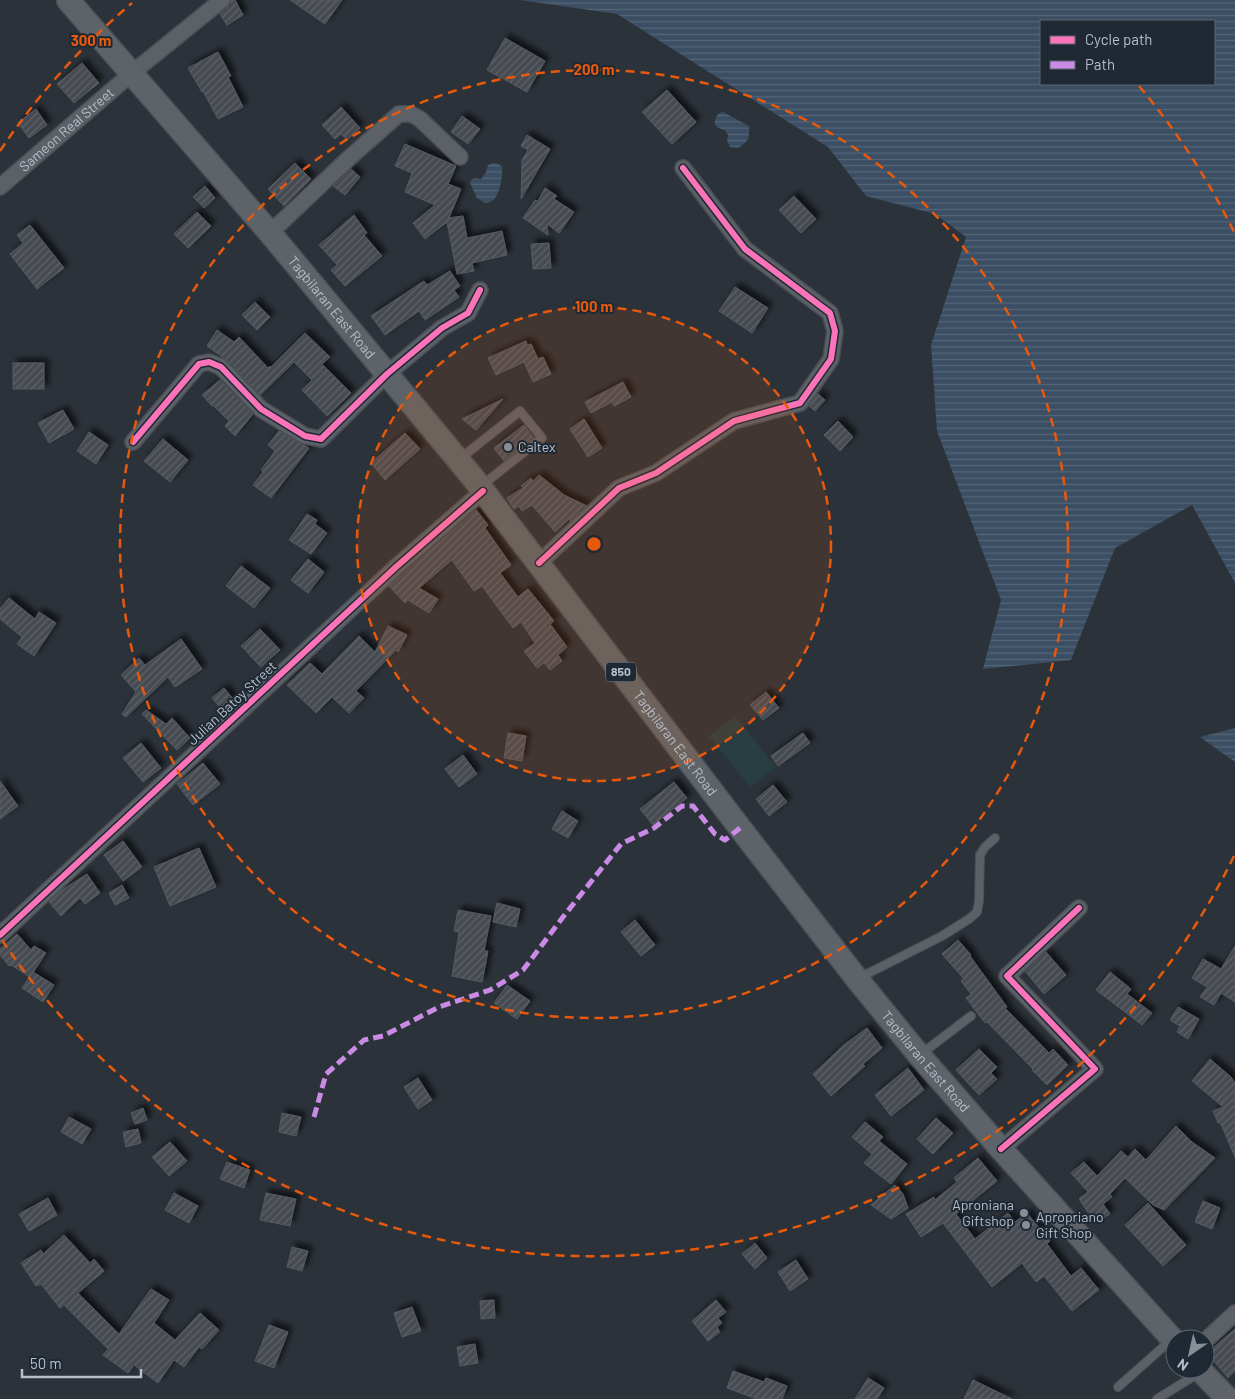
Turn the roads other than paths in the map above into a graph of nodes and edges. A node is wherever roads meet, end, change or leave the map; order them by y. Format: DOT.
graph roads {
  1 [pos="68,0"];
  2 [pos="222,0"];
  3 [pos="132,73"];
  4 [pos="460,157"];
  5 [pos="683,168"];
  6 [pos="0,187"];
  7 [pos="270,234"];
  8 [pos="480,290"];
  9 [pos="387,374"];
  10 [pos="133,442"];
  11 [pos="458,460"];
  12 [pos="481,489"];
  13 [pos="539,563"];
  14 [pos="995,838"];
  15 [pos="1079,908"];
  16 [pos="0,935"];
  17 [pos="857,979"];
  18 [pos="971,1016"];
  19 [pos="919,1055"];
  20 [pos="1001,1149"];
  21 [pos="1235,1313"];
  22 [pos="1165,1330"];
  23 [pos="1215,1332"];
  24 [pos="1165,1348"];
  25 [pos="1187,1379"];
  26 [pos="1209,1379"];
  27 [pos="1118,1387"];
  28 [pos="1157,1399"];
  29 [pos="1228,1399"];
  1 -- 3 [label="main road, Tagbilaran East Road / 850"];
  2 -- 3 [label="street, Sameon Real Street"];
  3 -- 6 [label="street, Sameon Real Street"];
  3 -- 7 [label="main road, Tagbilaran East Road / 850"];
  4 -- 7 [label="street"];
  5 -- 13 [label="street"];
  7 -- 9 [label="main road, Tagbilaran East Road / 850"];
  8 -- 9 [label="street"];
  9 -- 10 [label="street"];
  9 -- 11 [label="main road, Tagbilaran East Road / 850"];
  11 -- 12 [label="main road, Tagbilaran East Road / 850"];
  11 -- 12 [label="lane"];
  12 -- 13 [label="main road, Tagbilaran East Road / 850"];
  12 -- 16 [label="street, Julian Batoy Street"];
  13 -- 17 [label="main road, Tagbilaran East Road / 850"];
  14 -- 17 [label="lane"];
  15 -- 20 [label="street"];
  17 -- 19 [label="main road, Tagbilaran East Road / 850"];
  18 -- 19 [label="lane"];
  19 -- 20 [label="main road, Tagbilaran East Road / 850"];
  20 -- 22 [label="main road, Tagbilaran East Road / 850"];
  21 -- 23 [label="street"];
  24 -- 27 [label="lane"];
  25 -- 28 [label="lane"];
  26 -- 29 [label="main road"];
}
